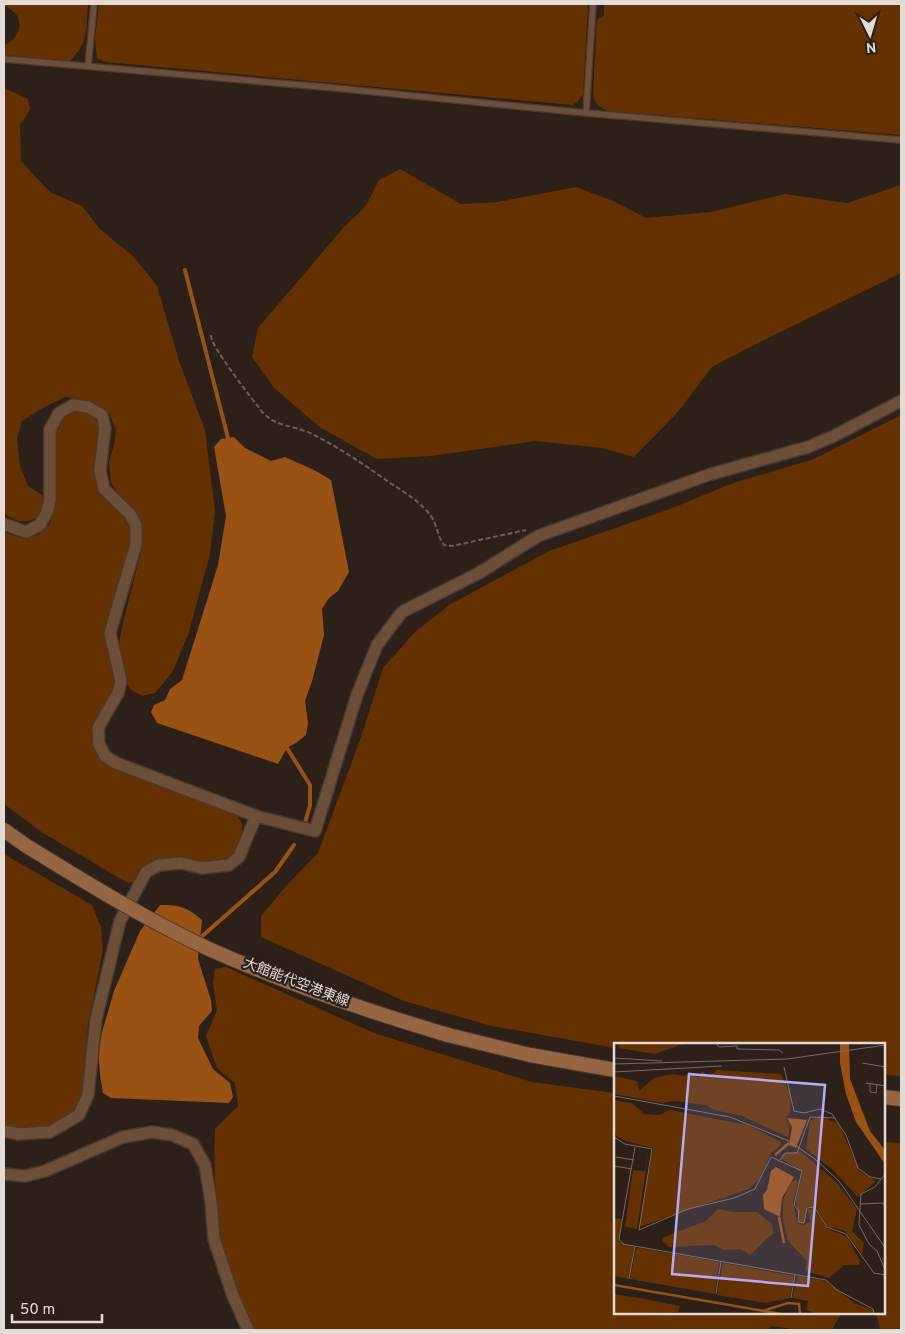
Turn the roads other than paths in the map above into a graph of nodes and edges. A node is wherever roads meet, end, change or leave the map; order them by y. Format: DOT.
graph roads {
  1 [pos="94,4"];
  2 [pos="593,4"];
  3 [pos="4,59"];
  4 [pos="88,66"];
  5 [pos="586,113"];
  6 [pos="901,140"];
  7 [pos="901,401"];
  8 [pos="4,524"];
  9 [pos="256,816"];
  10 [pos="4,830"];
  11 [pos="614,1070"];
  12 [pos="885,1097"];
  13 [pos="901,1099"];
  14 [pos="4,1131"];
  15 [pos="4,1174"];
  16 [pos="248,1330"];
  1 -- 4 [label="lane"];
  2 -- 5 [label="lane"];
  3 -- 4 [label="lane"];
  4 -- 5 [label="lane"];
  5 -- 6 [label="lane"];
  7 -- 9 [label="street"];
  8 -- 9 [label="street"];
  9 -- 14 [label="street"];
  10 -- 11 [label="main road, 大館能代空港東線, bridge"];
  12 -- 13 [label="main road"];
  15 -- 16 [label="street"];
}
